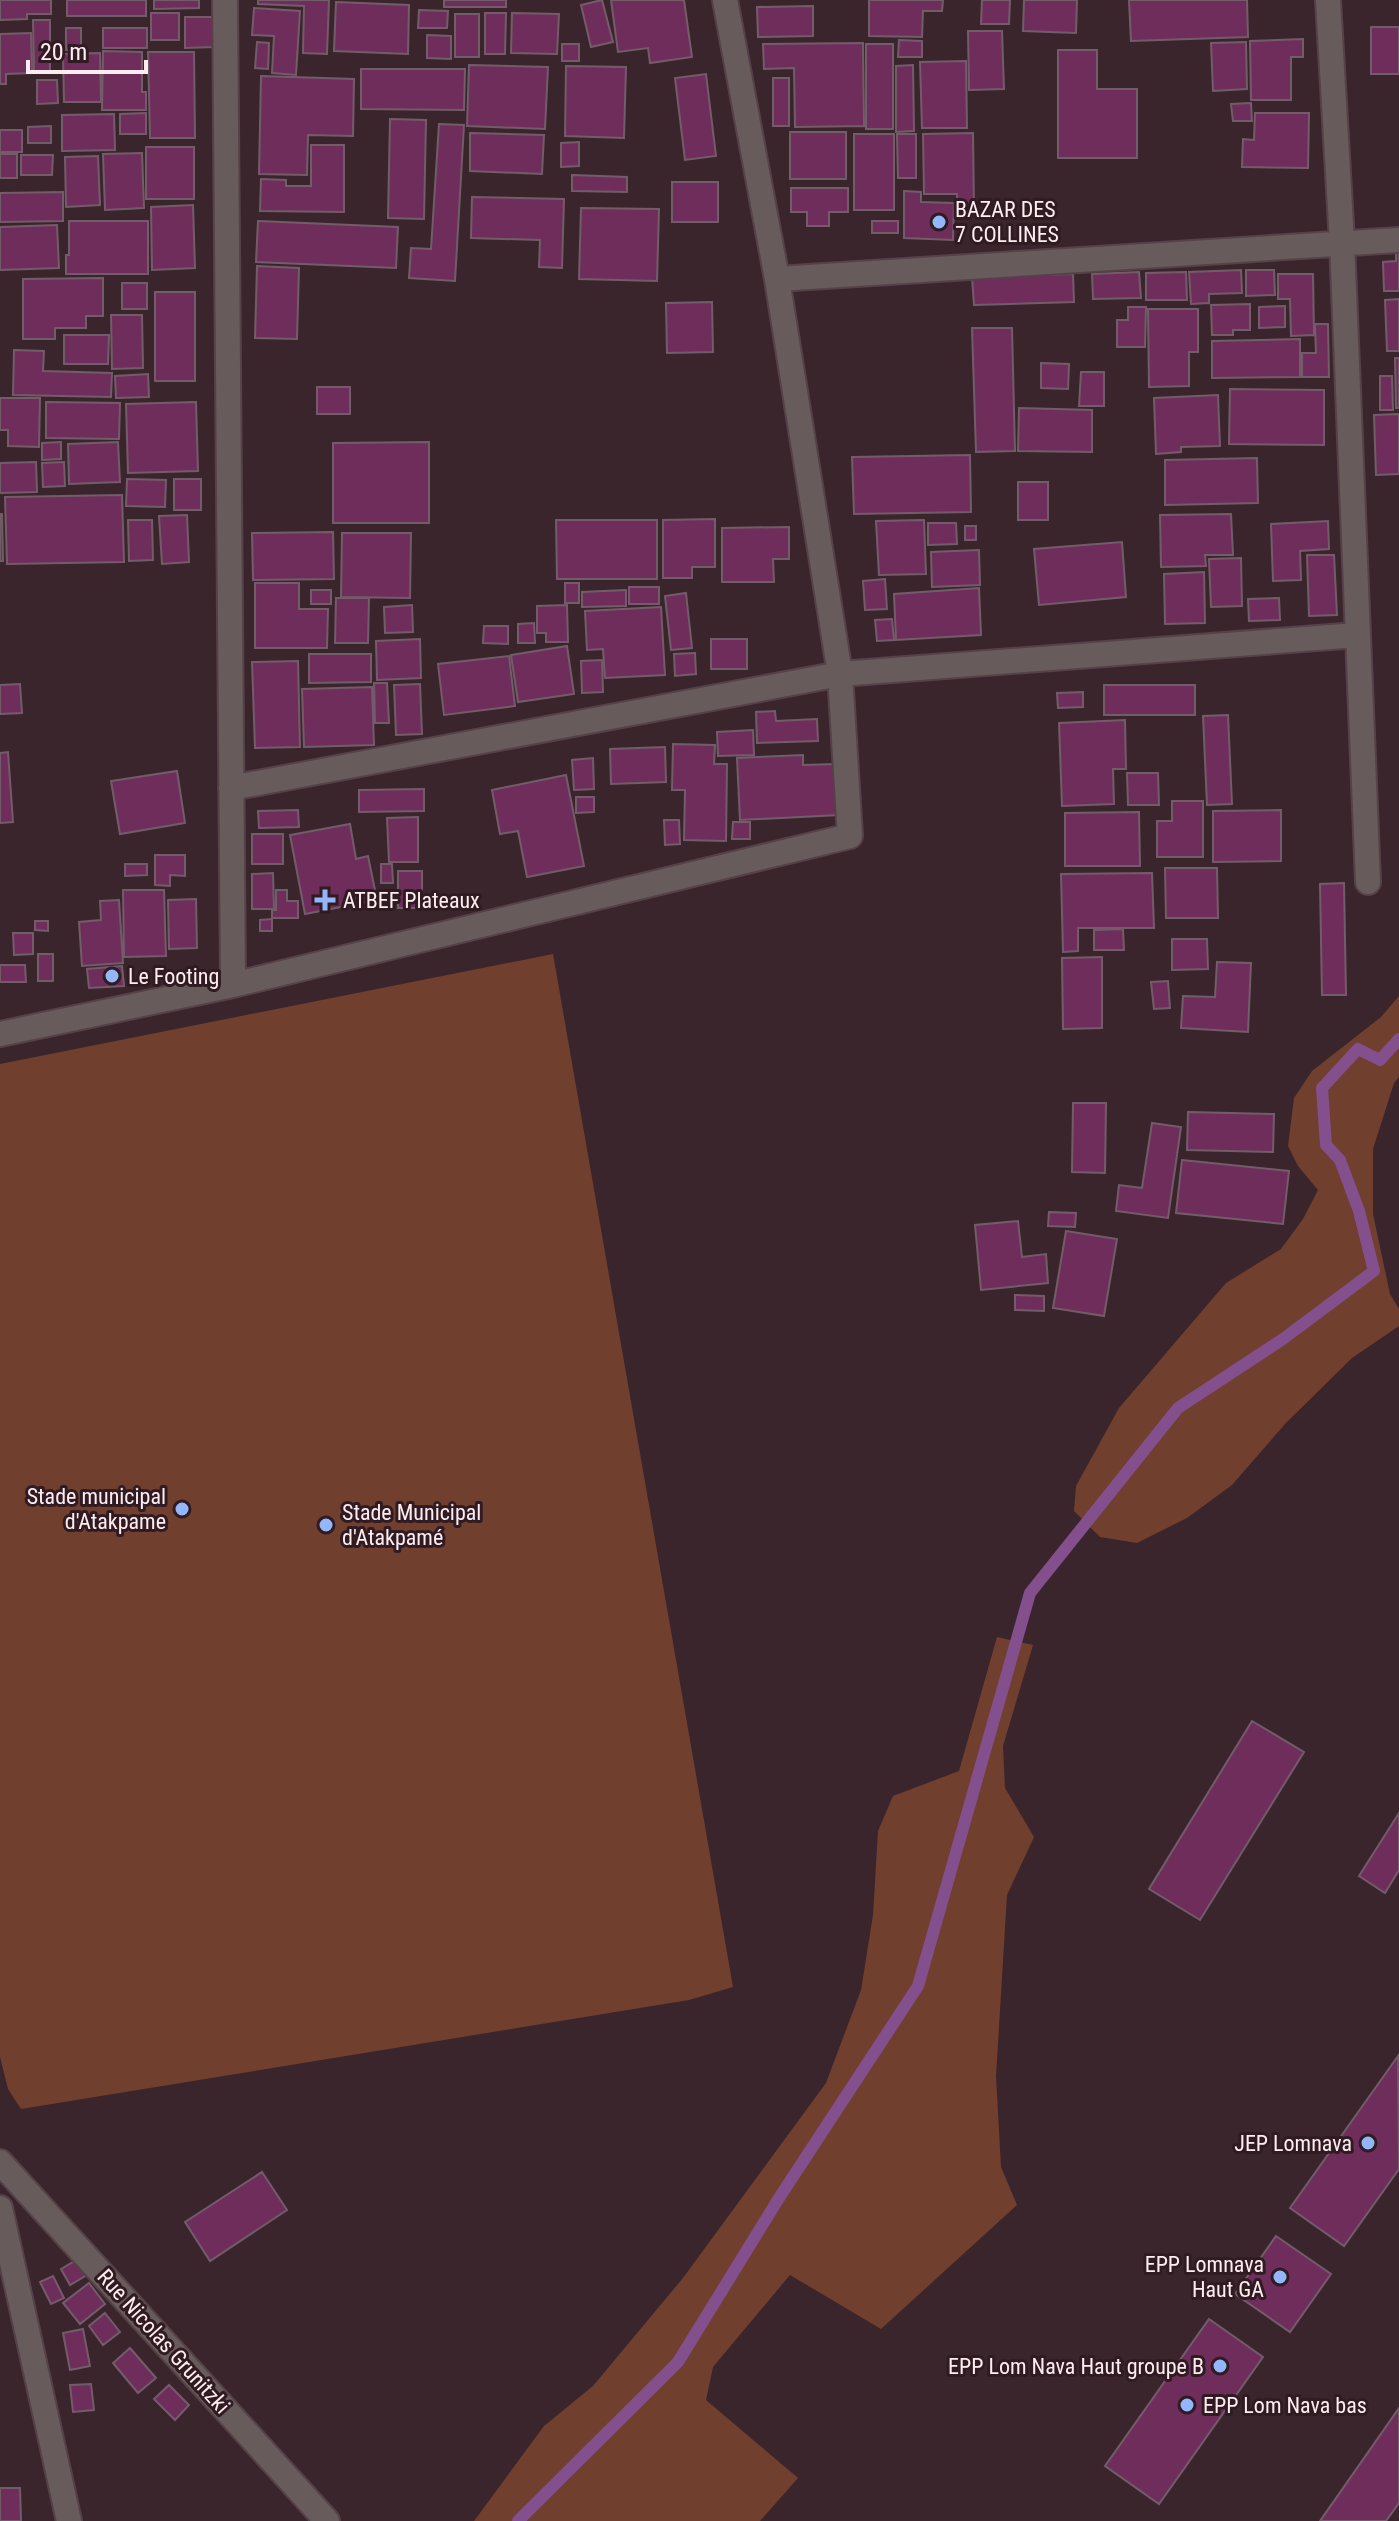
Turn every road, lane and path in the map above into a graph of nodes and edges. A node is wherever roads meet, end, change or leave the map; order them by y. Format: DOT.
graph roads {
  1 [pos="225,0"];
  2 [pos="725,0"];
  3 [pos="1328,0"];
  4 [pos="1399,240"];
  5 [pos="1342,242"];
  6 [pos="777,279"];
  7 [pos="1357,635"];
  8 [pos="840,674"];
  9 [pos="231,788"];
  10 [pos="1368,882"];
  11 [pos="233,985"];
  12 [pos="0,1034"];
  13 [pos="0,2162"];
  14 [pos="0,2208"];
  15 [pos="69,2521"];
  16 [pos="327,2521"];
  1 -- 9 [label="street"];
  2 -- 6 [label="street"];
  3 -- 5 [label="street"];
  4 -- 5 [label="street"];
  5 -- 6 [label="street"];
  5 -- 7 [label="street"];
  6 -- 8 [label="street"];
  7 -- 8 [label="street"];
  7 -- 10 [label="street"];
  8 -- 9 [label="street"];
  8 -- 11 [label="street"];
  9 -- 11 [label="street"];
  11 -- 12 [label="street"];
  13 -- 16 [label="street, Rue Nicolas Grunitzki"];
  14 -- 15 [label="street"];
}
